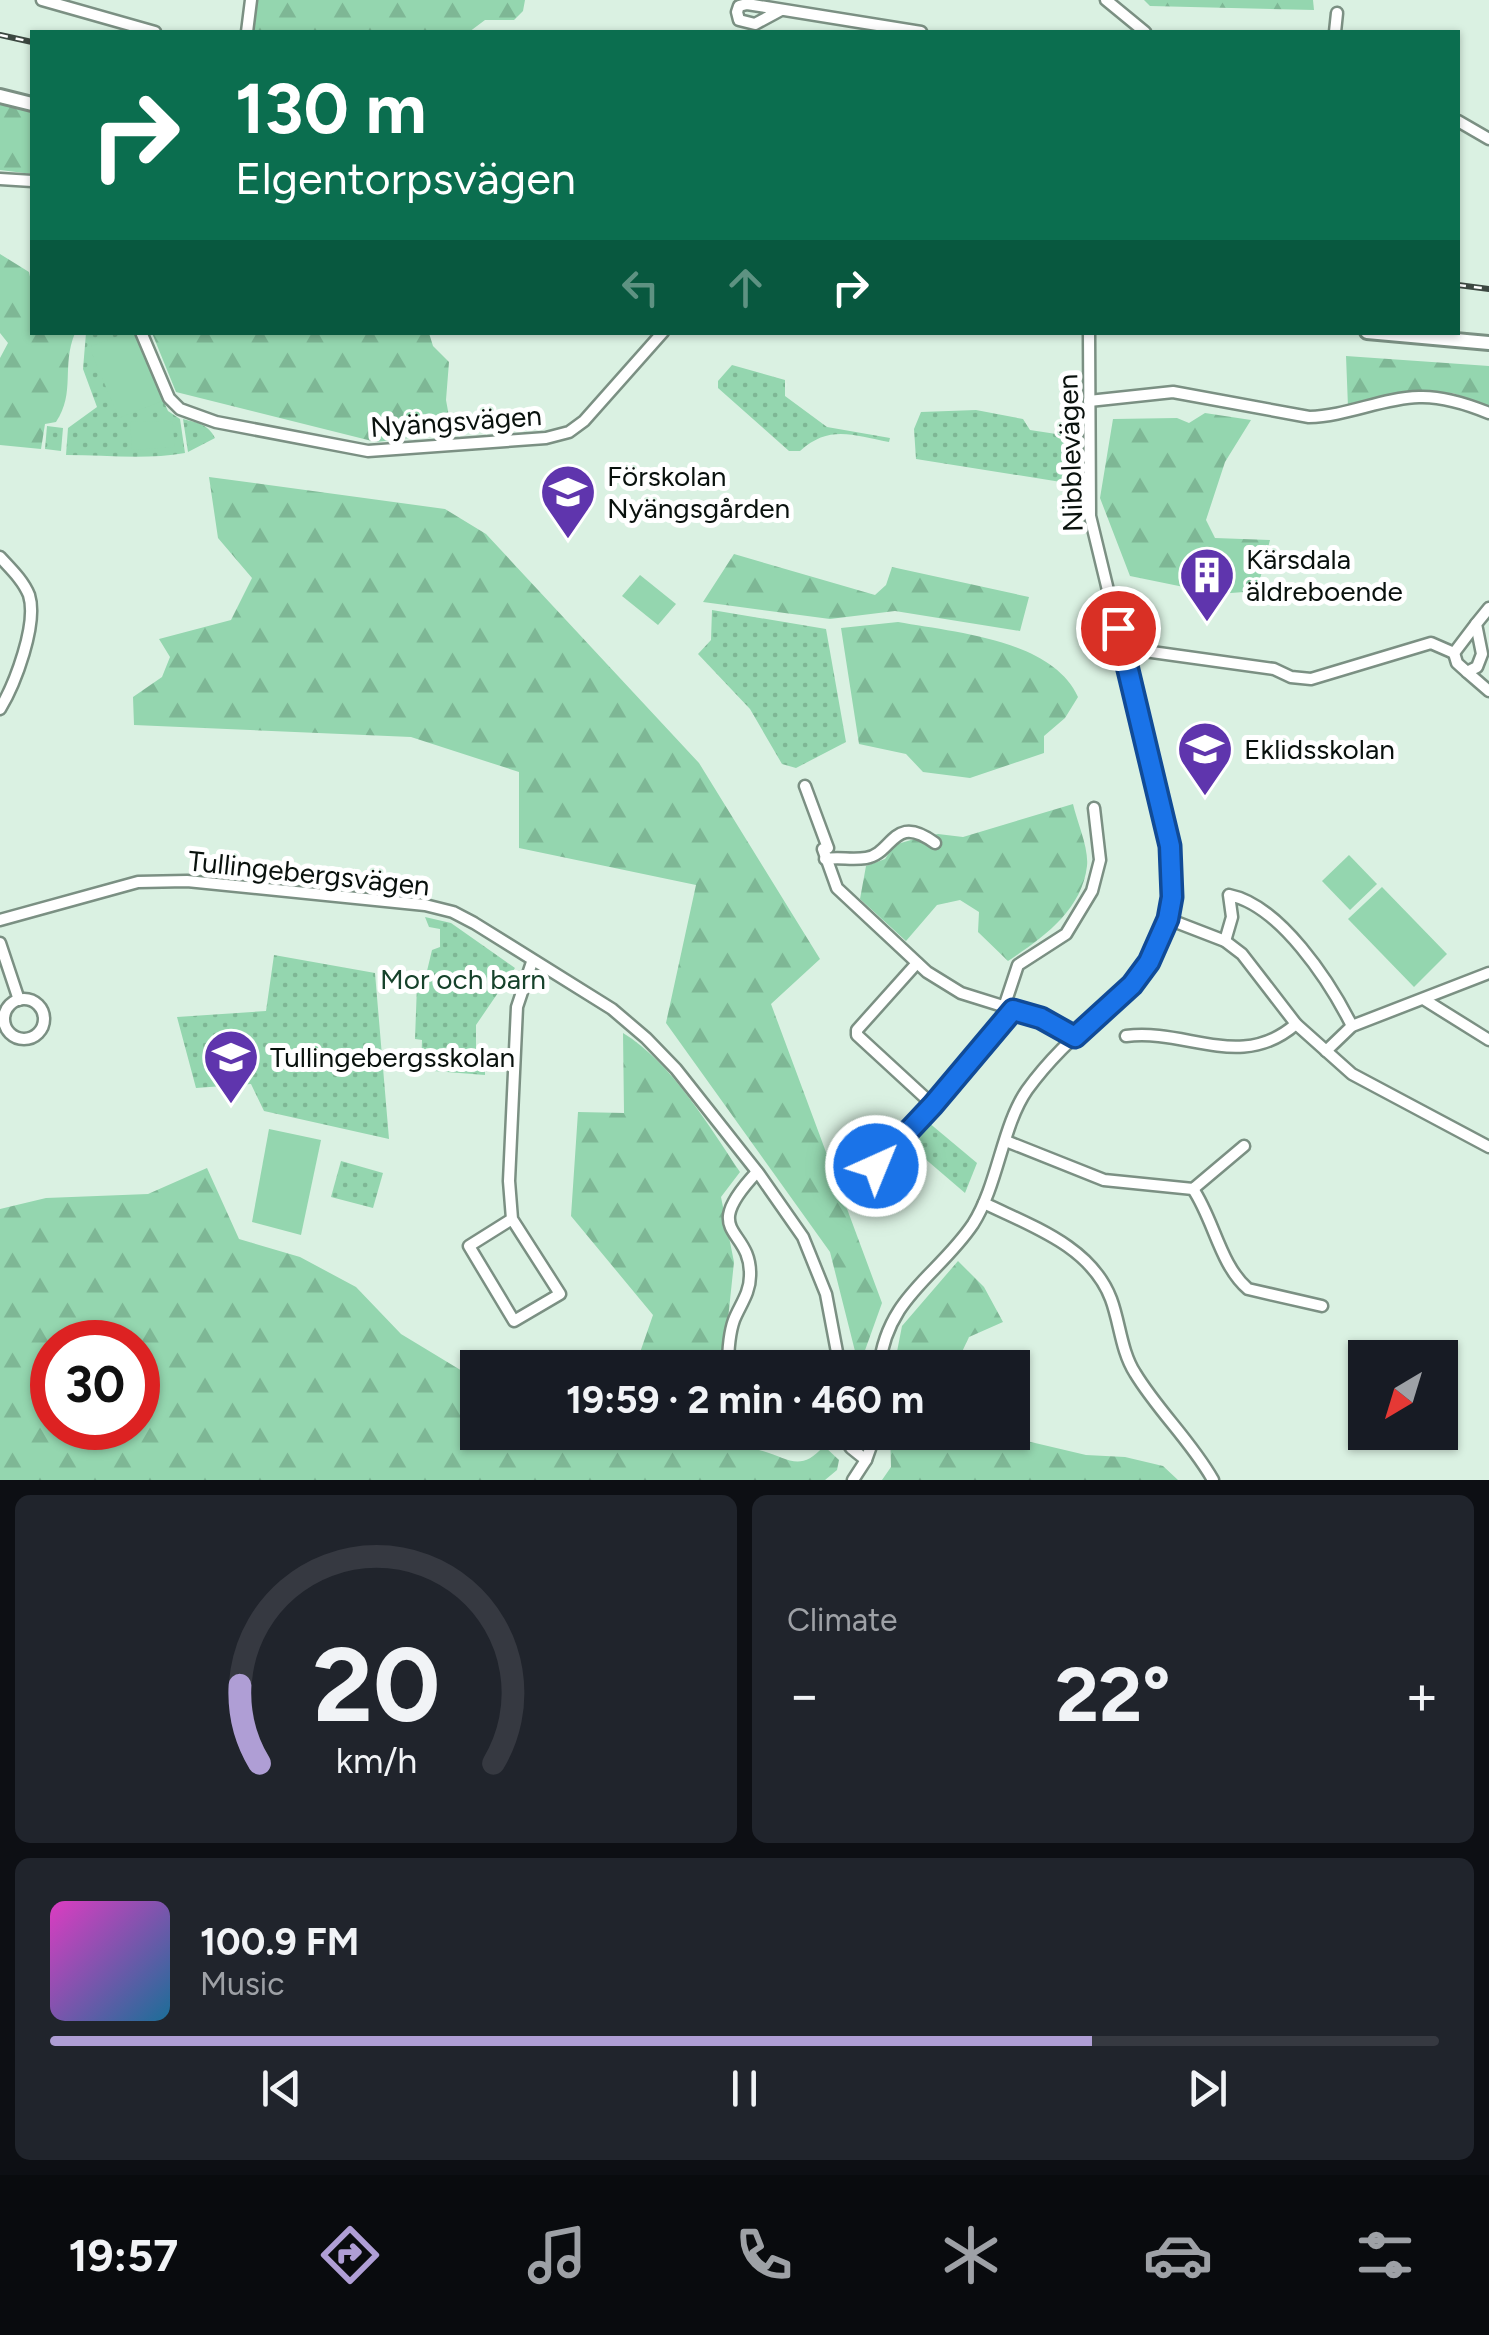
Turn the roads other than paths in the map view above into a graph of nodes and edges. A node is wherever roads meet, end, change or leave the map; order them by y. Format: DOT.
graph roads {
  1 [pos="42,0"];
  2 [pos="251,0"];
  3 [pos="1106,0"];
  4 [pos="781,10"];
  5 [pos="1337,13"];
  6 [pos="868,28"];
  7 [pos="148,30"];
  8 [pos="247,30"];
  9 [pos="894,30"];
  10 [pos="1143,30"];
  11 [pos="1335,30"];
  12 [pos="0,96"];
  13 [pos="30,104"];
  14 [pos="1460,121"];
  15 [pos="1489,139"];
  16 [pos="0,179"];
  17 [pos="30,181"];
  18 [pos="142,335"];
  19 [pos="659,335"];
  20 [pos="1089,335"];
  21 [pos="1400,335"];
  22 [pos="1489,343"];
  23 [pos="1089,401"];
  24 [pos="1489,413"];
  25 [pos="0,557"];
  26 [pos="1489,608"];
  27 [pos="1476,624"];
  28 [pos="1122,648"];
  29 [pos="1454,652"];
  30 [pos="1468,672"];
  31 [pos="1489,691"];
  32 [pos="0,709"];
  33 [pos="805,786"];
  34 [pos="1094,808"];
  35 [pos="935,842"];
  36 [pos="825,859"];
  37 [pos="1168,919"];
  38 [pos="0,920"];
  39 [pos="1225,941"];
  40 [pos="0,943"];
  41 [pos="532,962"];
  42 [pos="917,963"];
  43 [pos="1489,973"];
  44 [pos="19,1000"];
  45 [pos="1425,1000"];
  46 [pos="1008,1009"];
  47 [pos="1296,1024"];
  48 [pos="1352,1026"];
  49 [pos="1126,1036"];
  50 [pos="1075,1037"];
  51 [pos="1489,1040"];
  52 [pos="1326,1050"];
  53 [pos="933,1105"];
  54 [pos="1006,1141"];
  55 [pos="1244,1146"];
  56 [pos="1489,1147"];
  57 [pos="876,1166"];
  58 [pos="757,1172"];
  59 [pos="1193,1189"];
  60 [pos="984,1203"];
  61 [pos="512,1219"];
  62 [pos="1322,1306"];
  63 [pos="730,1350"];
  64 [pos="837,1350"];
  65 [pos="884,1350"];
  66 [pos="853,1450"];
  67 [pos="870,1450"];
  68 [pos="866,1460"];
  69 [pos="852,1480"];
  70 [pos="1213,1480"];
  1 -- 7 [label="street"];
  2 -- 8 [label="street"];
  3 -- 10 [label="street"];
  4 -- 6 [label="street"];
  5 -- 11 [label="street"];
  6 -- 9 [label="street"];
  12 -- 13 [label="main road"];
  14 -- 15 [label="street"];
  16 -- 17 [label="street"];
  18 -- 19 [label="street, Nyängsvägen"];
  20 -- 23 [label="street, Nibblevägen"];
  21 -- 22 [label="main road"];
  23 -- 24 [label="street"];
  23 -- 28 [label="street, Nibblevägen"];
  25 -- 32 [label="street"];
  26 -- 27 [label="street"];
  27 -- 29 [label="street"];
  27 -- 30 [label="street"];
  28 -- 29 [label="street"];
  28 -- 37 [label="street, Nibblevägen"];
  29 -- 30 [label="street"];
  30 -- 31 [label="street"];
  33 -- 36 [label="street"];
  34 -- 46 [label="street"];
  35 -- 36 [label="street"];
  36 -- 42 [label="street"];
  37 -- 39 [label="street"];
  37 -- 50 [label="street, Nibblevägen"];
  38 -- 41 [label="street, Tullingebergsvägen"];
  39 -- 47 [label="street"];
  39 -- 48 [label="street"];
  40 -- 44 [label="street"];
  41 -- 58 [label="street, Tullingebergsvägen"];
  41 -- 61 [label="street"];
  42 -- 46 [label="street"];
  42 -- 53 [label="street"];
  43 -- 45 [label="street"];
  45 -- 48 [label="street"];
  45 -- 51 [label="street"];
  46 -- 50 [label="street"];
  46 -- 53 [label="street"];
  47 -- 49 [label="street"];
  47 -- 52 [label="street"];
  48 -- 52 [label="street"];
  50 -- 54 [label="street, Nibblevägen"];
  52 -- 56 [label="street"];
  53 -- 57 [label="street"];
  54 -- 59 [label="street"];
  54 -- 60 [label="street, Nibblevägen"];
  55 -- 59 [label="street"];
  58 -- 63 [label="street"];
  58 -- 64 [label="street, Tullingebergsvägen"];
  59 -- 62 [label="street"];
  60 -- 65 [label="street, Nibblevägen"];
  60 -- 70 [label="street"];
  61 -- 61 [label="street"];
  66 -- 68 [label="street"];
  67 -- 68 [label="street"];
  68 -- 69 [label="street"];
}
